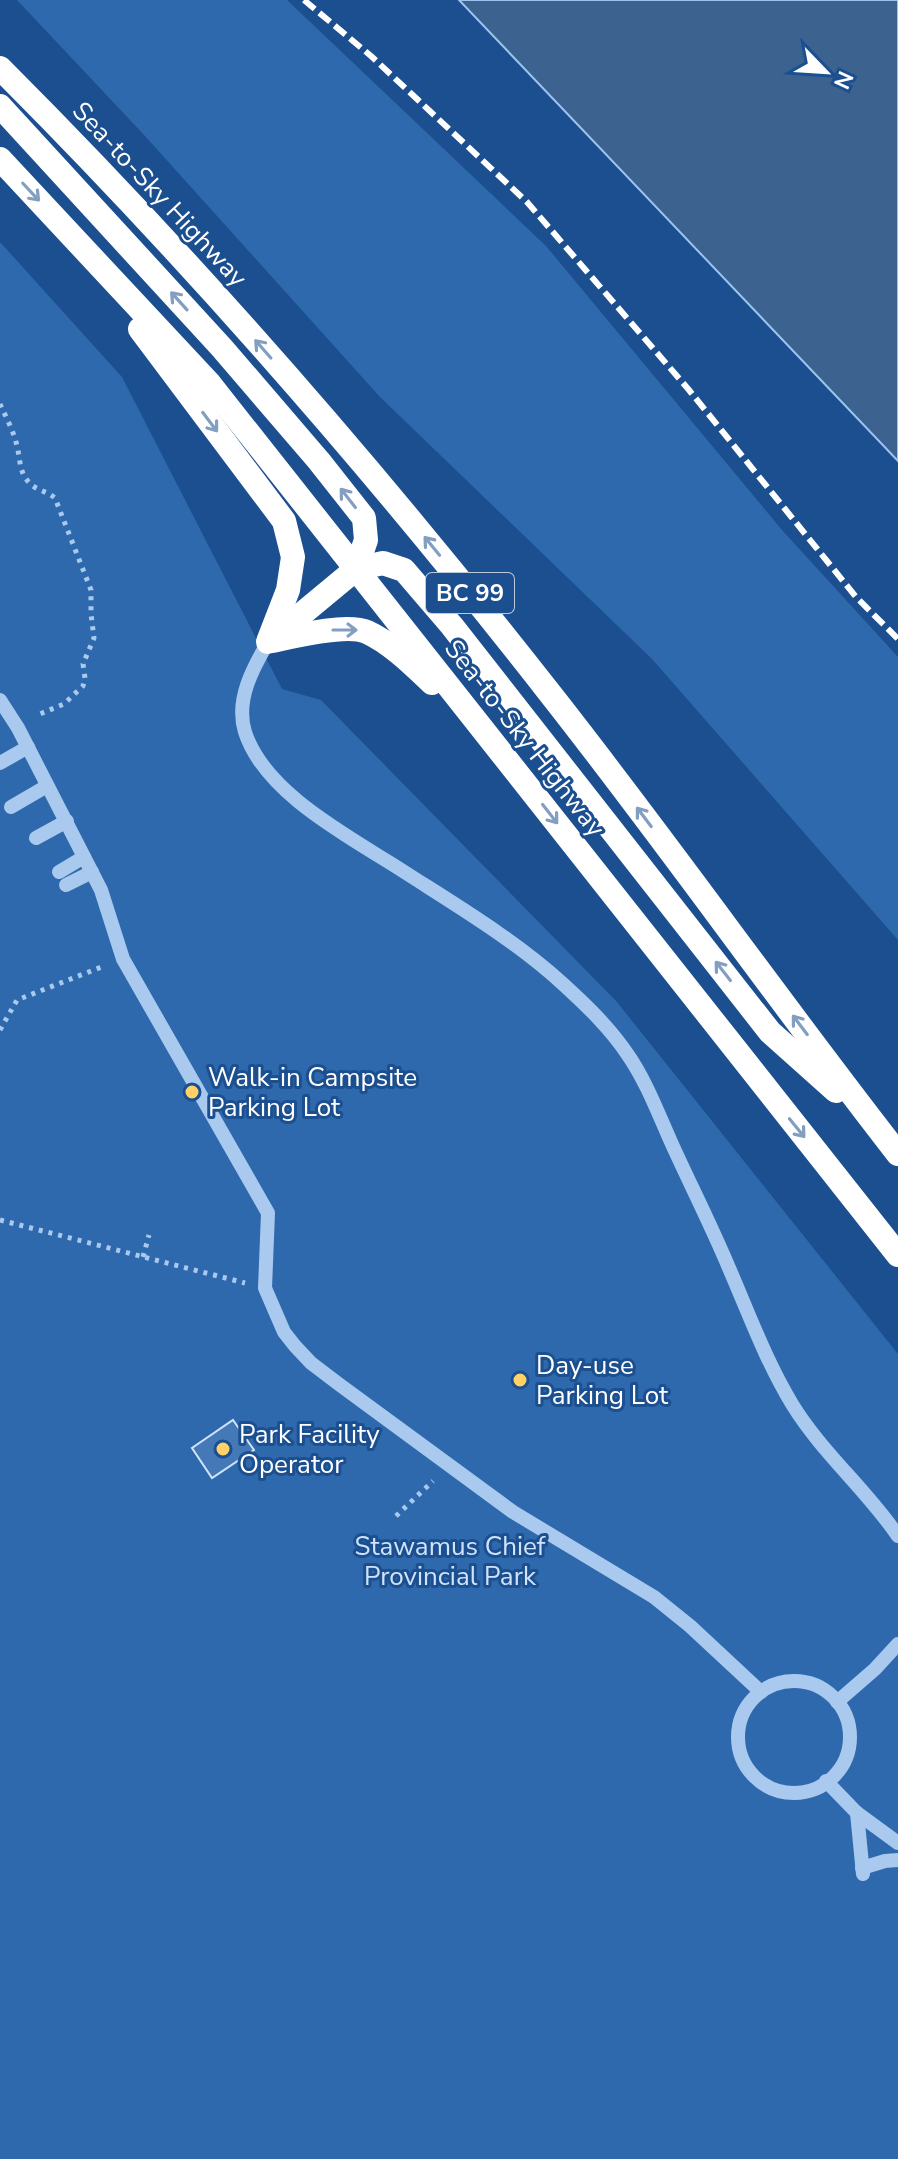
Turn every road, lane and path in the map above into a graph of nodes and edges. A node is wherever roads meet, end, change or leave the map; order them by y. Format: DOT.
graph roads {
  1 [pos="0,68"];
  2 [pos="0,106"];
  3 [pos="0,159"];
  4 [pos="62,225"];
  5 [pos="0,404"];
  6 [pos="356,569"];
  7 [pos="268,642"];
  8 [pos="0,700"];
  9 [pos="18,728"];
  10 [pos="28,747"];
  11 [pos="502,753"];
  12 [pos="0,763"];
  13 [pos="47,786"];
  14 [pos="11,807"];
  15 [pos="67,821"];
  16 [pos="36,838"];
  17 [pos="84,857"];
  18 [pos="92,872"];
  19 [pos="123,959"];
  20 [pos="0,1030"];
  21 [pos="876,1126"];
  22 [pos="898,1154"];
  23 [pos="0,1220"];
  24 [pos="149,1235"];
  25 [pos="898,1255"];
  26 [pos="143,1257"];
  27 [pos="265,1288"];
  28 [pos="450,1465"];
  29 [pos="396,1516"];
  30 [pos="898,1536"];
  31 [pos="898,1644"];
  32 [pos="761,1692"];
  33 [pos="837,1702"];
  34 [pos="826,1781"];
  35 [pos="857,1813"];
  36 [pos="898,1843"];
  37 [pos="898,1860"];
  21 -- 1 [label="highway, Sea-to-Sky Highway / BC 99, one-way"];
  6 -- 2 [label="highway, one-way"];
  3 -- 4 [label="highway, Sea-to-Sky Highway / BC 99, one-way"];
  4 -- 6 [label="highway, Sea-to-Sky Highway / BC 99"];
  4 -- 7 [label="highway, one-way"];
  5 -- 9 [label="path"];
  6 -- 7 [label="highway"];
  6 -- 11 [label="highway, Sea-to-Sky Highway / BC 99"];
  21 -- 6 [label="highway, one-way"];
  7 -- 11 [label="highway, one-way"];
  7 -- 30 [label="lane"];
  8 -- 9 [label="lane"];
  9 -- 10 [label="lane"];
  10 -- 12 [label="lane"];
  10 -- 13 [label="lane"];
  11 -- 25 [label="highway, Sea-to-Sky Highway / BC 99, one-way"];
  13 -- 14 [label="lane"];
  13 -- 15 [label="lane"];
  15 -- 16 [label="lane"];
  15 -- 17 [label="lane"];
  17 -- 18 [label="lane"];
  17 -- 18 [label="lane"];
  18 -- 19 [label="lane"];
  19 -- 20 [label="path"];
  19 -- 27 [label="lane"];
  21 -- 22 [label="highway, Sea-to-Sky Highway / BC 99"];
  23 -- 26 [label="path"];
  24 -- 26 [label="path"];
  26 -- 27 [label="path"];
  27 -- 28 [label="lane"];
  28 -- 29 [label="path"];
  28 -- 32 [label="lane"];
  31 -- 33 [label="lane"];
  32 -- 33 [label="lane"];
  32 -- 34 [label="lane"];
  33 -- 34 [label="lane"];
  34 -- 35 [label="lane"];
  35 -- 36 [label="lane"];
  35 -- 37 [label="lane"];
}
